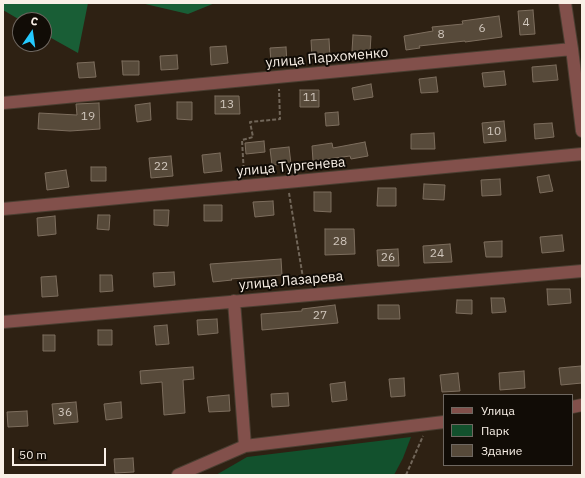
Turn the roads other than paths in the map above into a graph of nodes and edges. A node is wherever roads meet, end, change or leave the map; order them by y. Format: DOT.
graph roads {
  1 [pos="565,3"];
  2 [pos="572,49"];
  3 [pos="3,103"];
  4 [pos="582,131"];
  5 [pos="582,154"];
  6 [pos="3,209"];
  7 [pos="582,271"];
  8 [pos="234,301"];
  9 [pos="3,322"];
  10 [pos="443,422"];
  11 [pos="245,446"];
  12 [pos="178,475"];
  1 -- 2 [label="street"];
  2 -- 3 [label="street, улица Пархоменко"];
  2 -- 4 [label="street"];
  5 -- 6 [label="street, улица Тургенева"];
  7 -- 8 [label="street, улица Лазарева"];
  8 -- 9 [label="street, улица Лазарева"];
  8 -- 11 [label="street"];
  10 -- 11 [label="street"];
  11 -- 12 [label="street"];
}
